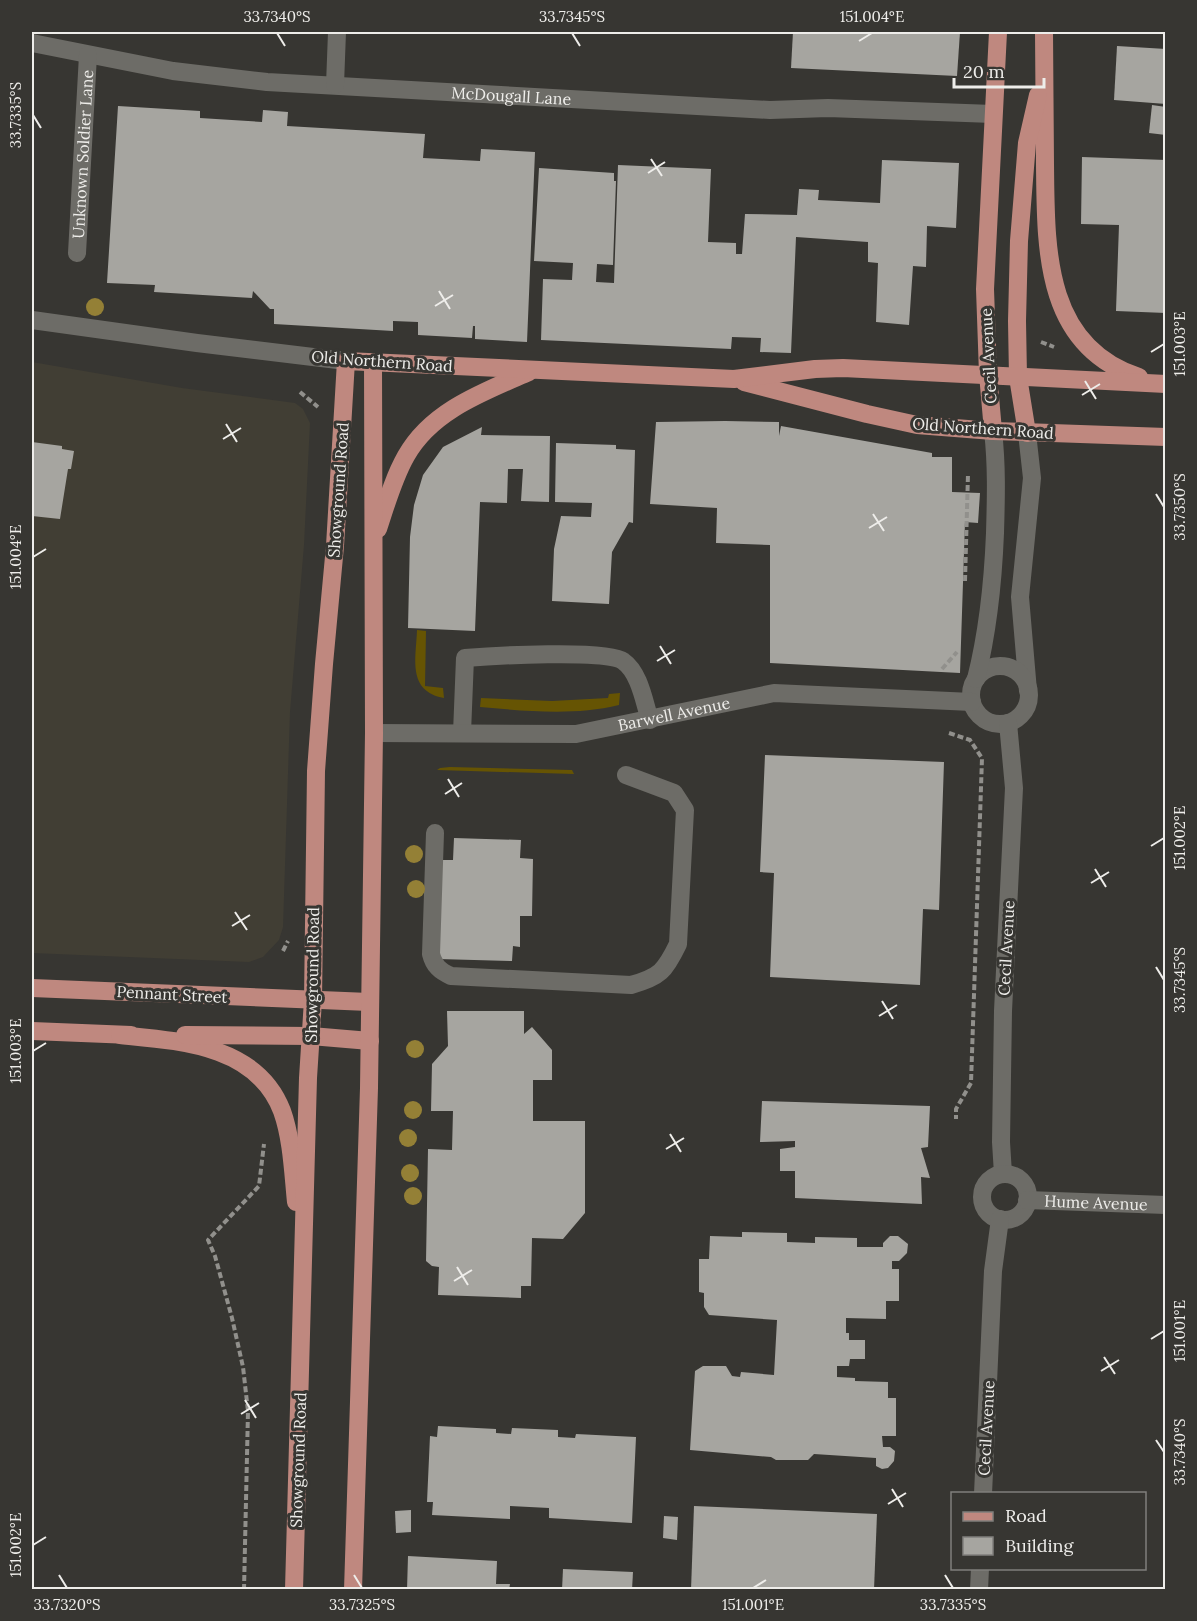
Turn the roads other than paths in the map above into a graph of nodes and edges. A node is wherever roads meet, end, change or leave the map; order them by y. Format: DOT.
graph roads {
  1 [pos="337,32"];
  2 [pos="998,32"];
  3 [pos="1044,32"];
  4 [pos="32,43"];
  5 [pos="88,55"];
  6 [pos="1044,74"];
  7 [pos="335,85"];
  8 [pos="993,114"];
  9 [pos="77,253"];
  10 [pos="32,320"];
  11 [pos="346,361"];
  12 [pos="373,362"];
  13 [pos="532,371"];
  14 [pos="988,374"];
  15 [pos="1018,377"];
  16 [pos="734,379"];
  17 [pos="1166,384"];
  18 [pos="993,431"];
  19 [pos="1027,433"];
  20 [pos="1166,436"];
  21 [pos="373,545"];
  22 [pos="976,680"];
  23 [pos="1028,691"];
  24 [pos="972,702"];
  25 [pos="650,720"];
  26 [pos="1008,723"];
  27 [pos="374,733"];
  28 [pos="462,733"];
  29 [pos="626,775"];
  30 [pos="435,832"];
  31 [pos="32,988"];
  32 [pos="313,1000"];
  33 [pos="369,1002"];
  34 [pos="32,1031"];
  35 [pos="120,1035"];
  36 [pos="311,1036"];
  37 [pos="369,1041"];
  38 [pos="1003,1174"];
  39 [pos="1027,1200"];
  40 [pos="1166,1205"];
  41 [pos="1000,1219"];
  42 [pos="304,1267"];
  43 [pos="983,1492"];
  44 [pos="980,1570"];
  45 [pos="294,1590"];
  46 [pos="353,1590"];
  47 [pos="979,1590"];
  1 -- 7 [label="street"];
  2 -- 8 [label="main road, Cecil Avenue"];
  3 -- 6 [label="main road, Cecil Avenue"];
  4 -- 5 [label="street, McDougall Lane"];
  5 -- 7 [label="street, McDougall Lane"];
  5 -- 9 [label="street, Unknown Soldier Lane"];
  6 -- 15 [label="main road, Cecil Avenue"];
  6 -- 17 [label="main road, Cecil Avenue"];
  7 -- 8 [label="street, McDougall Lane"];
  8 -- 14 [label="main road, Cecil Avenue"];
  10 -- 11 [label="street, Old Northern Road"];
  11 -- 12 [label="main road, Old Northern Road"];
  11 -- 32 [label="main road, Showground Road"];
  12 -- 13 [label="main road, Old Northern Road"];
  12 -- 21 [label="main road, Showground Road"];
  13 -- 16 [label="main road, Old Northern Road"];
  13 -- 21 [label="main road"];
  14 -- 15 [label="main road, Old Northern Road"];
  14 -- 16 [label="main road, Old Northern Road"];
  14 -- 18 [label="main road, Cecil Avenue"];
  15 -- 17 [label="main road, Old Northern Road"];
  15 -- 19 [label="main road, Cecil Avenue"];
  16 -- 18 [label="main road, Old Northern Road"];
  18 -- 19 [label="main road, Old Northern Road"];
  18 -- 22 [label="street, Cecil Avenue"];
  19 -- 20 [label="main road, Old Northern Road"];
  19 -- 23 [label="street, Cecil Avenue"];
  21 -- 27 [label="main road, Showground Road"];
  22 -- 23 [label="street"];
  22 -- 24 [label="street"];
  23 -- 26 [label="street"];
  24 -- 25 [label="street, Barwell Avenue"];
  24 -- 26 [label="street"];
  25 -- 28 [label="street, Barwell Avenue"];
  25 -- 28 [label="street"];
  26 -- 38 [label="street, Cecil Avenue"];
  27 -- 28 [label="street, Barwell Avenue"];
  27 -- 33 [label="main road, Showground Road"];
  29 -- 30 [label="street"];
  31 -- 32 [label="main road, Pennant Street"];
  32 -- 33 [label="main road, Pennant Street"];
  32 -- 36 [label="main road, Showground Road"];
  33 -- 37 [label="main road, Showground Road"];
  34 -- 35 [label="main road"];
  35 -- 36 [label="main road"];
  35 -- 42 [label="main road"];
  36 -- 37 [label="main road"];
  36 -- 42 [label="main road, Showground Road"];
  37 -- 46 [label="main road, Showground Road"];
  38 -- 39 [label="street"];
  38 -- 41 [label="street"];
  39 -- 40 [label="street, Hume Avenue"];
  39 -- 41 [label="street"];
  41 -- 43 [label="street, Cecil Avenue"];
  42 -- 45 [label="main road, Showground Road"];
  44 -- 47 [label="street"];
}
